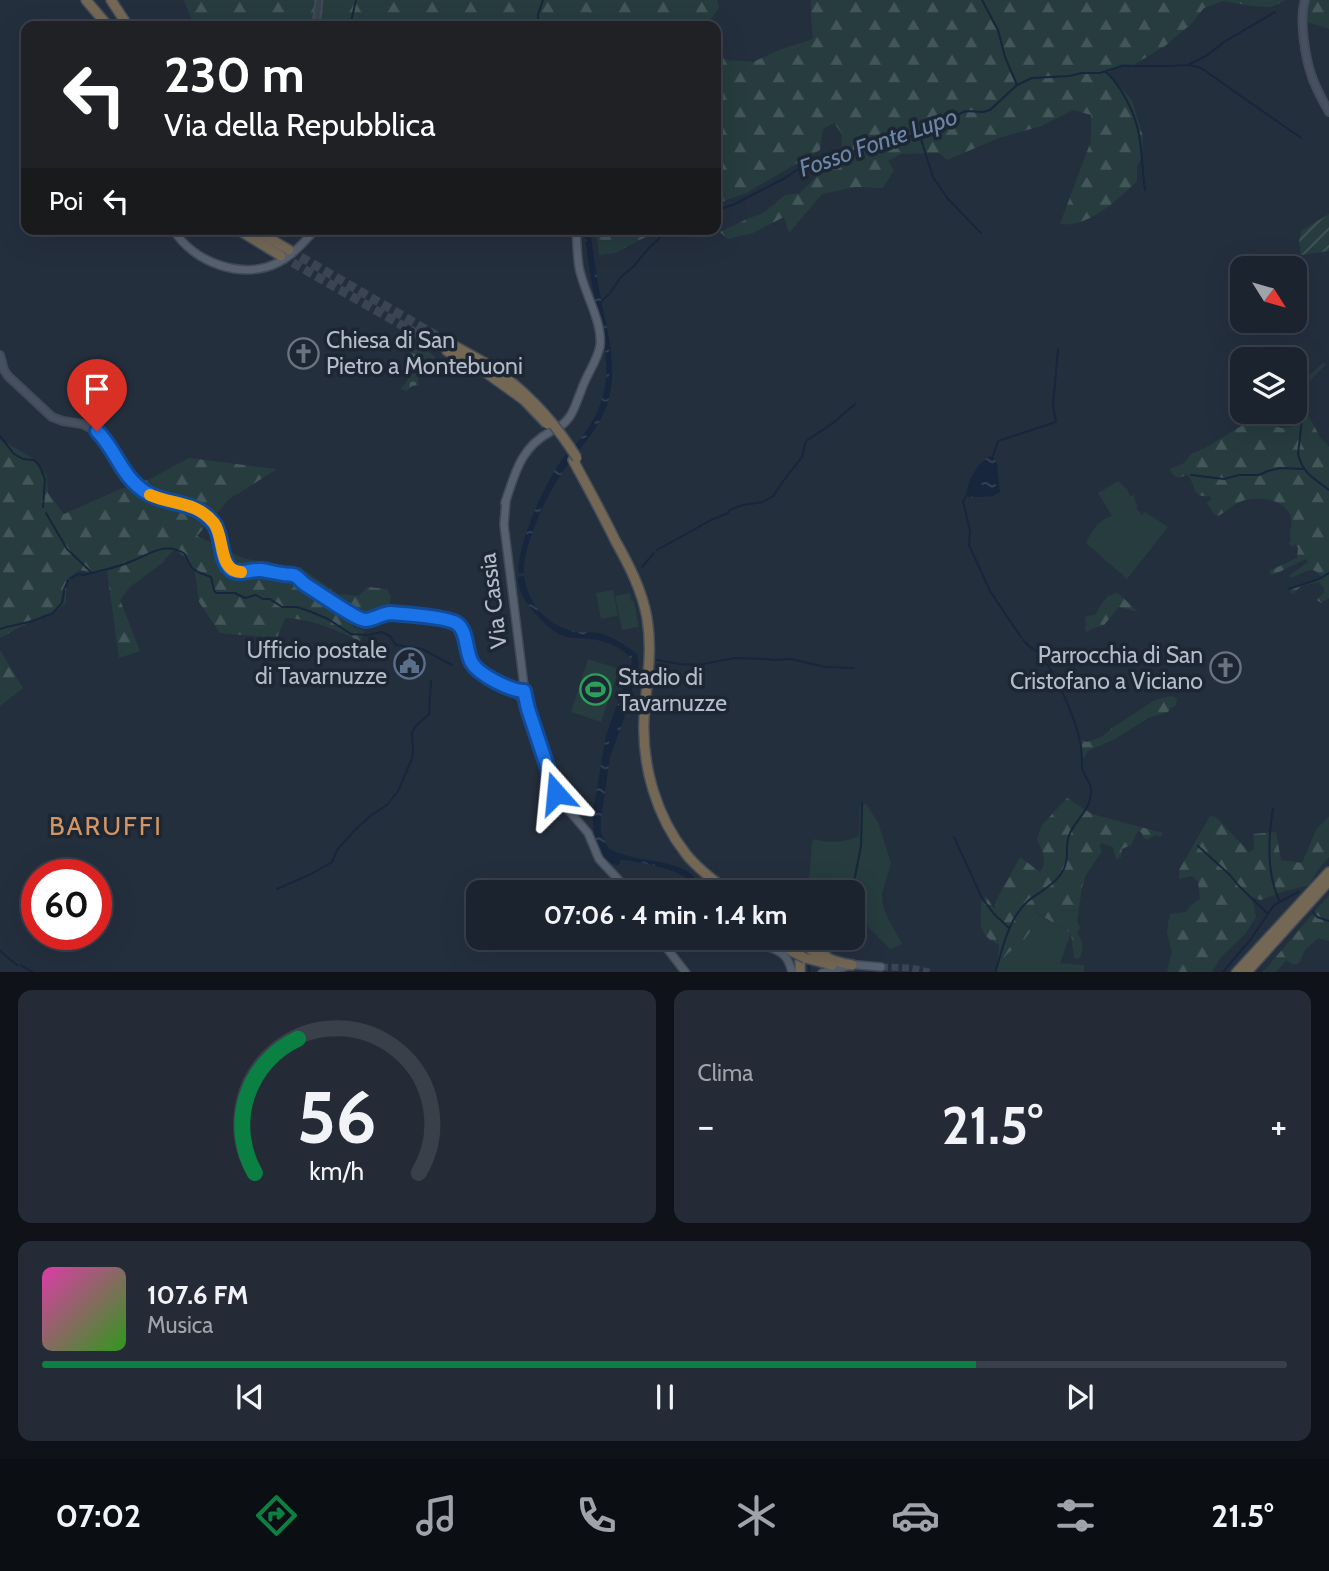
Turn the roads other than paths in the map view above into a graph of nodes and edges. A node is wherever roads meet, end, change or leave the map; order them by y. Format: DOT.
graph roads {
  1 [pos="106,0"];
  2 [pos="111,0"];
  3 [pos="319,0"];
  4 [pos="1305,0"];
  5 [pos="91,1"];
  6 [pos="106,21"];
  7 [pos="124,21"];
  8 [pos="125,21"];
  9 [pos="317,21"];
  10 [pos="1329,112"];
  11 [pos="177,235"];
  12 [pos="249,235"];
  13 [pos="261,235"];
  14 [pos="576,235"];
  15 [pos="309,236"];
  16 [pos="449,347"];
  17 [pos="0,355"];
  18 [pos="559,427"];
  19 [pos="550,432"];
  20 [pos="520,694"];
  21 [pos="702,869"];
  22 [pos="1329,872"];
  23 [pos="619,880"];
  24 [pos="712,880"];
  25 [pos="716,880"];
  26 [pos="1329,881"];
  27 [pos="1329,889"];
  28 [pos="669,950"];
  29 [pos="778,950"];
  30 [pos="792,950"];
  31 [pos="796,950"];
  32 [pos="810,950"];
  33 [pos="821,950"];
  34 [pos="799,955"];
  35 [pos="852,965"];
  36 [pos="881,967"];
  37 [pos="686,972"];
  38 [pos="792,972"];
  39 [pos="800,972"];
  40 [pos="822,972"];
  41 [pos="1236,972"];
  42 [pos="1246,972"];
  43 [pos="1254,972"];
  1 -- 7 [label="main road"];
  2 -- 8 [label="highway"];
  3 -- 9 [label="street"];
  4 -- 10 [label="main road"];
  5 -- 6 [label="highway"];
  11 -- 15 [label="main road"];
  12 -- 13 [label="highway"];
  14 -- 18 [label="main road"];
  16 -- 21 [label="highway, bridge"];
  17 -- 20 [label="main road"];
  19 -- 20 [label="main road, Via Cassia"];
  20 -- 23 [label="main road, Via Cassia"];
  21 -- 24 [label="highway"];
  21 -- 25 [label="highway"];
  22 -- 41 [label="highway"];
  26 -- 42 [label="highway"];
  27 -- 43 [label="highway"];
  28 -- 37 [label="main road"];
  29 -- 38 [label="main road"];
  30 -- 34 [label="highway"];
  31 -- 34 [label="highway"];
  32 -- 35 [label="highway"];
  33 -- 35 [label="main road"];
  34 -- 35 [label="highway"];
  34 -- 39 [label="highway"];
  35 -- 36 [label="main road"];
  35 -- 40 [label="main road"];
}
